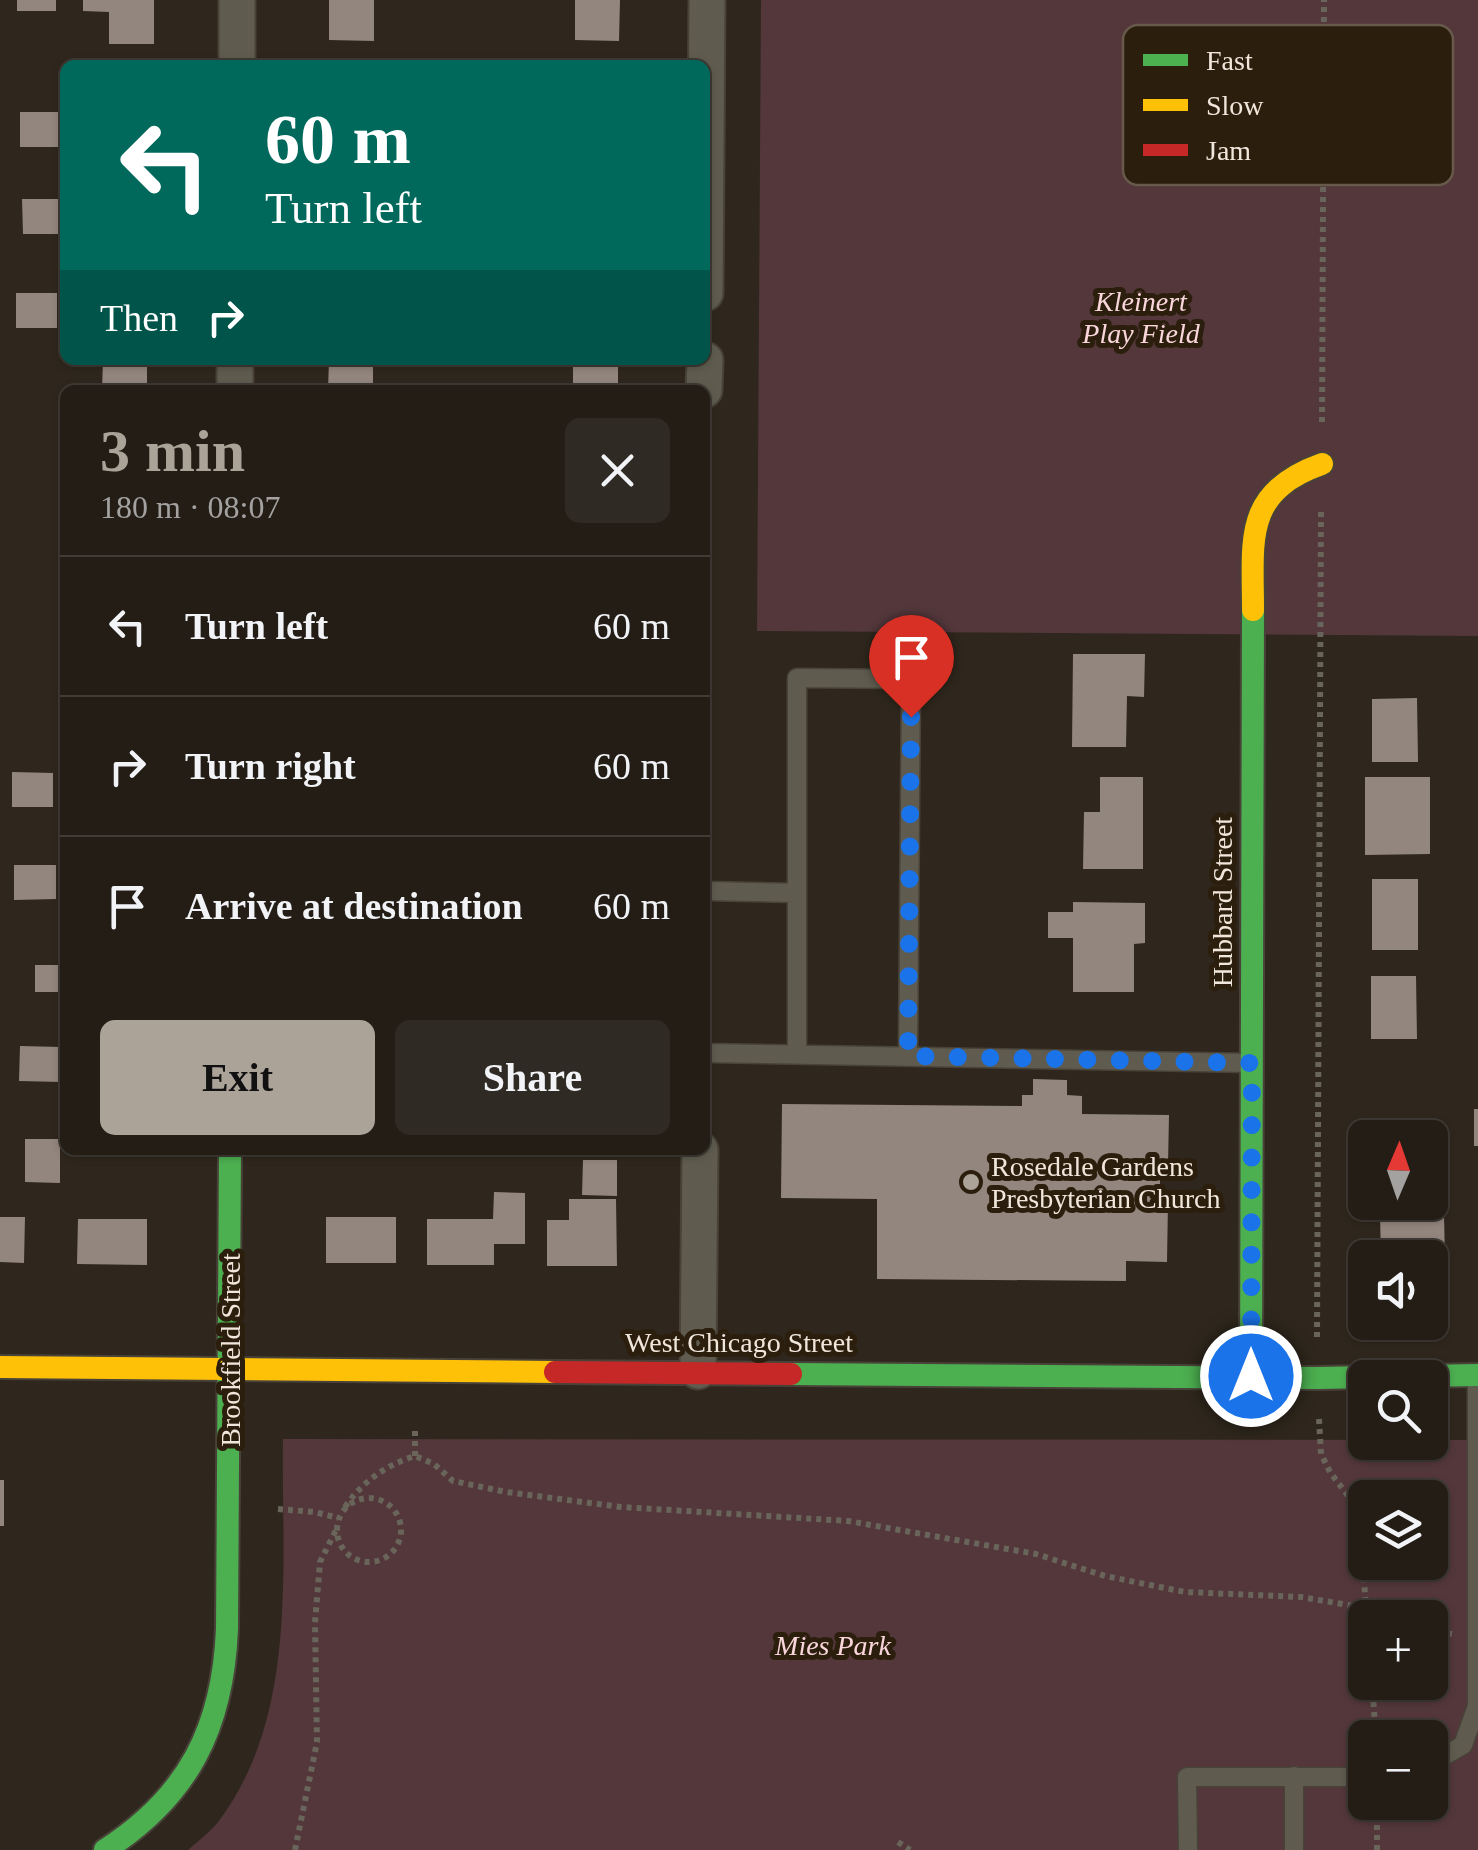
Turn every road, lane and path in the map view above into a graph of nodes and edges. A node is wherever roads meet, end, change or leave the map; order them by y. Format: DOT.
graph roads {
  1 [pos="237,0"];
  2 [pos="707,0"];
  3 [pos="1324,0"];
  4 [pos="1325,25"];
  5 [pos="237,60"];
  6 [pos="707,60"];
  7 [pos="1325,185"];
  8 [pos="1322,464"];
  9 [pos="710,890"];
  10 [pos="797,892"];
  11 [pos="710,1053"];
  12 [pos="797,1054"];
  13 [pos="908,1056"];
  14 [pos="1252,1063"];
  15 [pos="230,1155"];
  16 [pos="700,1155"];
  17 [pos="1317,1343"];
  18 [pos="0,1367"];
  19 [pos="229,1368"];
  20 [pos="698,1371"];
  21 [pos="1477,1375"];
  22 [pos="1251,1376"];
  23 [pos="1318,1378"];
  24 [pos="415,1431"];
  25 [pos="415,1456"];
  26 [pos="346,1507"];
  27 [pos="278,1509"];
  28 [pos="338,1518"];
  29 [pos="336,1530"];
  30 [pos="1365,1600"];
  31 [pos="1348,1605"];
  32 [pos="1448,1753"];
  33 [pos="1294,1776"];
  34 [pos="1348,1776"];
  35 [pos="1377,1820"];
  36 [pos="898,1842"];
  37 [pos="105,1850"];
  38 [pos="294,1850"];
  39 [pos="910,1850"];
  40 [pos="1188,1850"];
  41 [pos="1294,1850"];
  42 [pos="1376,1850"];
  1 -- 5 [label="street"];
  2 -- 6 [label="street"];
  3 -- 4 [label="path"];
  7 -- 8 [label="path"];
  8 -- 14 [label="street, Hubbard Street"];
  8 -- 17 [label="path"];
  9 -- 10 [label="lane"];
  10 -- 12 [label="lane"];
  10 -- 13 [label="lane"];
  11 -- 12 [label="lane"];
  12 -- 13 [label="lane"];
  13 -- 14 [label="lane"];
  14 -- 22 [label="street, Hubbard Street"];
  15 -- 19 [label="street, Brookfield Street"];
  16 -- 20 [label="street"];
  18 -- 19 [label="street, West Chicago Street"];
  19 -- 20 [label="street, West Chicago Street"];
  19 -- 37 [label="street, Brookfield Street"];
  20 -- 22 [label="street, West Chicago Street"];
  21 -- 23 [label="street, West Chicago Street"];
  21 -- 32 [label="lane"];
  22 -- 23 [label="street, West Chicago Street"];
  23 -- 30 [label="path"];
  24 -- 25 [label="path"];
  25 -- 26 [label="path"];
  25 -- 31 [label="path"];
  26 -- 28 [label="path"];
  26 -- 29 [label="path"];
  27 -- 28 [label="path"];
  28 -- 29 [label="path"];
  29 -- 38 [label="path"];
  33 -- 34 [label="lane"];
  33 -- 40 [label="lane"];
  33 -- 41 [label="lane"];
  35 -- 42 [label="path"];
  36 -- 39 [label="path"];
}
